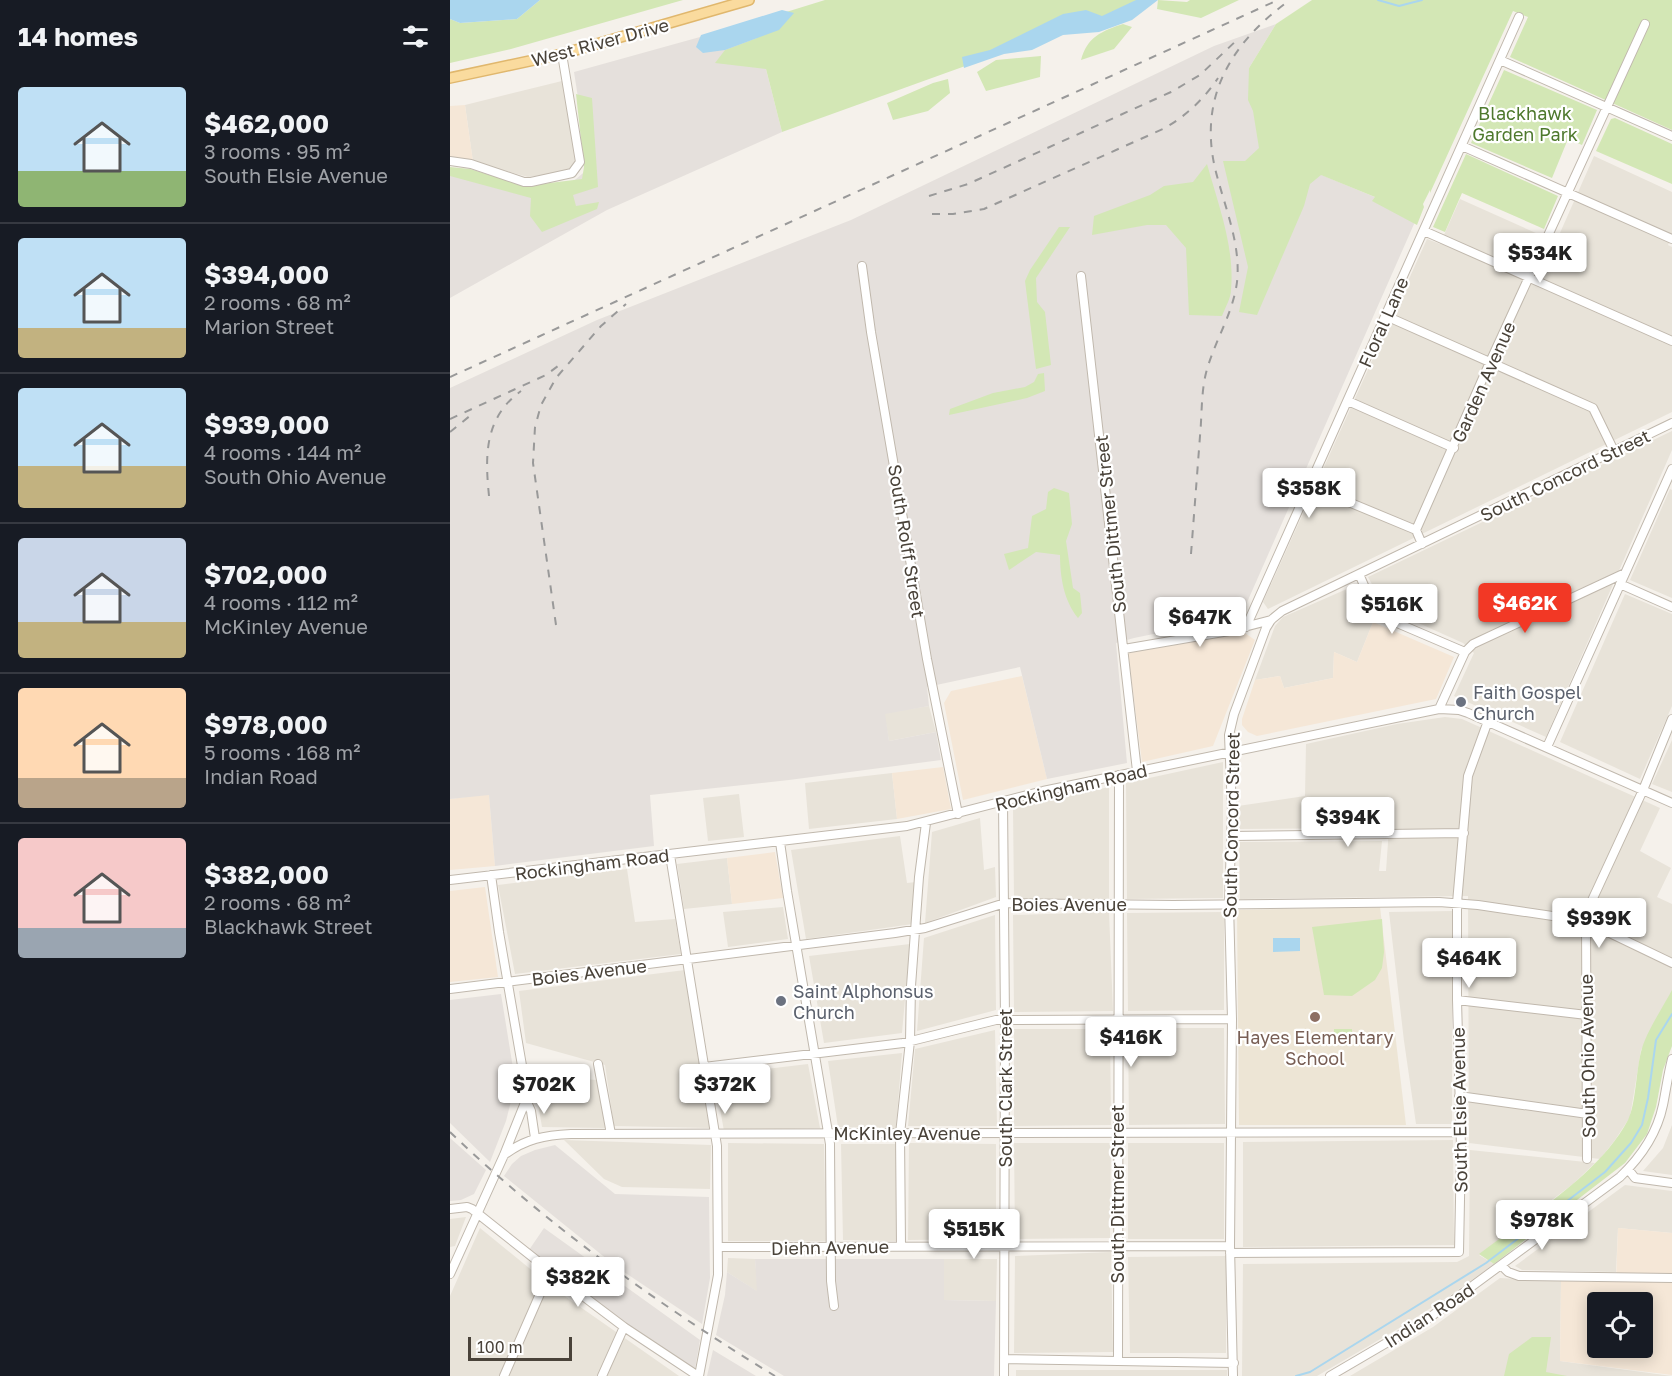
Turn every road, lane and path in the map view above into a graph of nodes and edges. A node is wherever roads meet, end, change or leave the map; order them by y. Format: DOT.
graph roads {
  1 [pos="749,0"];
  2 [pos="1519,17"];
  3 [pos="1645,24"];
  4 [pos="562,54"];
  5 [pos="1500,60"];
  6 [pos="450,78"];
  7 [pos="1606,107"];
  8 [pos="1672,136"];
  9 [pos="1462,146"];
  10 [pos="450,160"];
  11 [pos="1568,192"];
  12 [pos="1424,231"];
  13 [pos="1672,239"];
  14 [pos="862,266"];
  15 [pos="1081,276"];
  16 [pos="1529,278"];
  17 [pos="1386,316"];
  18 [pos="1672,341"];
  19 [pos="1490,362"];
  20 [pos="1348,401"];
  21 [pos="1672,423"];
  22 [pos="1454,448"];
  23 [pos="1614,451"];
  24 [pos="1672,469"];
  25 [pos="1670,481"];
  26 [pos="1310,486"];
  27 [pos="1416,530"];
  28 [pos="1422,544"];
  29 [pos="1625,573"];
  30 [pos="1359,574"];
  31 [pos="1620,584"];
  32 [pos="1672,607"];
  33 [pos="1271,620"];
  34 [pos="1246,627"];
  35 [pos="1124,649"];
  36 [pos="1464,652"];
  37 [pos="1440,709"];
  38 [pos="1672,719"];
  39 [pos="1488,721"];
  40 [pos="1547,747"];
  41 [pos="1230,751"];
  42 [pos="1137,771"];
  43 [pos="1119,776"];
  44 [pos="1643,790"];
  45 [pos="1003,801"];
  46 [pos="1672,803"];
  47 [pos="958,814"];
  48 [pos="926,823"];
  49 [pos="1464,833"];
  50 [pos="1232,836"];
  51 [pos="780,842"];
  52 [pos="670,855"];
  53 [pos="491,875"];
  54 [pos="450,880"];
  55 [pos="1005,903"];
  56 [pos="1457,903"];
  57 [pos="1117,904"];
  58 [pos="1229,904"];
  59 [pos="1586,924"];
  60 [pos="915,930"];
  61 [pos="797,945"];
  62 [pos="687,959"];
  63 [pos="1672,963"];
  64 [pos="508,982"];
  65 [pos="450,989"];
  66 [pos="1457,1000"];
  67 [pos="1587,1016"];
  68 [pos="1119,1018"];
  69 [pos="1232,1019"];
  70 [pos="1005,1020"];
  71 [pos="910,1041"];
  72 [pos="815,1052"];
  73 [pos="1672,1059"];
  74 [pos="598,1064"];
  75 [pos="704,1067"];
  76 [pos="1459,1096"];
  77 [pos="526,1100"];
  78 [pos="1588,1114"];
  79 [pos="1232,1131"];
  80 [pos="1117,1132"];
  81 [pos="1460,1132"];
  82 [pos="1004,1133"];
  83 [pos="611,1134"];
  84 [pos="715,1134"];
  85 [pos="829,1134"];
  86 [pos="900,1134"];
  87 [pos="535,1138"];
  88 [pos="504,1155"];
  89 [pos="1587,1159"];
  90 [pos="1628,1169"];
  91 [pos="1672,1183"];
  92 [pos="450,1209"];
  93 [pos="477,1212"];
  94 [pos="831,1246"];
  95 [pos="901,1246"];
  96 [pos="1117,1246"];
  97 [pos="718,1247"];
  98 [pos="1004,1247"];
  99 [pos="1230,1250"];
  100 [pos="455,1252"];
  101 [pos="1459,1252"];
  102 [pos="1501,1265"];
  103 [pos="550,1271"];
  104 [pos="450,1274"];
  105 [pos="1672,1278"];
  106 [pos="834,1306"];
  107 [pos="624,1327"];
  108 [pos="1004,1359"];
  109 [pos="1118,1361"];
  110 [pos="1233,1364"];
  111 [pos="504,1376"];
  112 [pos="602,1376"];
  113 [pos="698,1376"];
  114 [pos="1004,1376"];
  115 [pos="1233,1376"];
  116 [pos="1330,1376"];
  1 -- 4 [label="main road, West River Drive"];
  2 -- 5 [label="street, Floral Lane"];
  3 -- 7 [label="street, Garden Avenue"];
  4 -- 6 [label="main road, West River Drive"];
  4 -- 10 [label="street"];
  5 -- 7 [label="street"];
  5 -- 9 [label="street, Floral Lane"];
  7 -- 8 [label="street"];
  7 -- 11 [label="street, Garden Avenue"];
  9 -- 11 [label="street"];
  9 -- 12 [label="street, Floral Lane"];
  11 -- 13 [label="street"];
  11 -- 16 [label="street, Garden Avenue"];
  12 -- 16 [label="street"];
  12 -- 17 [label="street, Floral Lane"];
  14 -- 47 [label="street, South Rolff Street"];
  15 -- 35 [label="street, South Dittmer Street"];
  16 -- 18 [label="street"];
  16 -- 19 [label="street, Garden Avenue"];
  17 -- 19 [label="street"];
  17 -- 20 [label="street, Floral Lane"];
  19 -- 22 [label="street, Garden Avenue"];
  19 -- 23 [label="street"];
  20 -- 22 [label="street"];
  20 -- 26 [label="street, Floral Lane"];
  21 -- 23 [label="street, South Concord Street"];
  22 -- 27 [label="street, Garden Avenue"];
  23 -- 28 [label="street, South Concord Street"];
  24 -- 25 [label="street"];
  25 -- 29 [label="street"];
  26 -- 27 [label="street"];
  26 -- 34 [label="street, Floral Lane"];
  27 -- 28 [label="street"];
  28 -- 30 [label="street, South Concord Street"];
  29 -- 31 [label="street"];
  29 -- 36 [label="street"];
  30 -- 33 [label="street, South Concord Street"];
  30 -- 36 [label="street"];
  31 -- 32 [label="street"];
  31 -- 40 [label="street"];
  33 -- 34 [label="street"];
  33 -- 41 [label="street, South Concord Street"];
  34 -- 35 [label="street"];
  35 -- 42 [label="street, South Dittmer Street"];
  36 -- 37 [label="street"];
  37 -- 39 [label="street, Rockingham Road"];
  37 -- 41 [label="street, Rockingham Road"];
  38 -- 44 [label="street, South Ohio Avenue"];
  39 -- 40 [label="street, Rockingham Road"];
  39 -- 49 [label="street, South Elsie Avenue"];
  40 -- 44 [label="street, Rockingham Road"];
  41 -- 42 [label="street, Rockingham Road"];
  41 -- 50 [label="street, South Concord Street"];
  42 -- 43 [label="street, Rockingham Road"];
  43 -- 45 [label="street, Rockingham Road"];
  43 -- 57 [label="street, South Dittmer Street"];
  44 -- 46 [label="street, Rockingham Road"];
  44 -- 59 [label="street, South Ohio Avenue"];
  45 -- 47 [label="street, Rockingham Road"];
  45 -- 55 [label="street, South Clark Street"];
  47 -- 48 [label="street, Rockingham Road"];
  48 -- 51 [label="street, Rockingham Road"];
  48 -- 60 [label="street"];
  49 -- 50 [label="street"];
  49 -- 56 [label="street, South Elsie Avenue"];
  50 -- 58 [label="street, South Concord Street"];
  51 -- 52 [label="street, Rockingham Road"];
  51 -- 61 [label="street"];
  52 -- 53 [label="street, Rockingham Road"];
  52 -- 62 [label="street"];
  53 -- 54 [label="street, Rockingham Road"];
  53 -- 64 [label="street"];
  55 -- 57 [label="street, Boies Avenue"];
  55 -- 60 [label="street, Boies Avenue"];
  55 -- 70 [label="street, South Clark Street"];
  56 -- 58 [label="street, Boies Avenue"];
  56 -- 59 [label="street, Boies Avenue"];
  56 -- 66 [label="street, South Elsie Avenue"];
  57 -- 58 [label="street, Boies Avenue"];
  57 -- 68 [label="street, South Dittmer Street"];
  58 -- 69 [label="street, South Concord Street"];
  59 -- 63 [label="street, Boies Avenue"];
  59 -- 67 [label="street, South Ohio Avenue"];
  60 -- 61 [label="street, Boies Avenue"];
  60 -- 71 [label="street"];
  61 -- 62 [label="street, Boies Avenue"];
  61 -- 72 [label="street"];
  62 -- 64 [label="street, Boies Avenue"];
  62 -- 75 [label="street"];
  64 -- 65 [label="street, Boies Avenue"];
  64 -- 77 [label="street"];
  66 -- 67 [label="street"];
  66 -- 76 [label="street, South Elsie Avenue"];
  67 -- 78 [label="street, South Ohio Avenue"];
  68 -- 69 [label="street"];
  68 -- 70 [label="street"];
  68 -- 80 [label="street, South Dittmer Street"];
  69 -- 79 [label="street, South Concord Street"];
  70 -- 71 [label="street"];
  70 -- 82 [label="street, South Clark Street"];
  71 -- 72 [label="street"];
  71 -- 86 [label="street"];
  72 -- 75 [label="street"];
  72 -- 85 [label="street"];
  73 -- 90 [label="street, Indian Road"];
  74 -- 83 [label="street"];
  75 -- 84 [label="street"];
  76 -- 78 [label="street"];
  76 -- 81 [label="street, South Elsie Avenue"];
  77 -- 87 [label="street"];
  77 -- 88 [label="street"];
  78 -- 89 [label="street, South Ohio Avenue"];
  79 -- 80 [label="street, McKinley Avenue"];
  79 -- 81 [label="street, McKinley Avenue"];
  79 -- 99 [label="street, South Concord Street"];
  80 -- 82 [label="street, McKinley Avenue"];
  80 -- 96 [label="street, South Dittmer Street"];
  81 -- 101 [label="street, South Elsie Avenue"];
  82 -- 86 [label="street, McKinley Avenue"];
  82 -- 98 [label="street, South Clark Street"];
  83 -- 84 [label="street, McKinley Avenue"];
  83 -- 87 [label="street, McKinley Avenue"];
  84 -- 85 [label="street, McKinley Avenue"];
  84 -- 97 [label="street"];
  85 -- 86 [label="street, McKinley Avenue"];
  85 -- 94 [label="street"];
  86 -- 95 [label="street"];
  87 -- 88 [label="street, McKinley Avenue"];
  88 -- 93 [label="street"];
  90 -- 91 [label="street"];
  90 -- 102 [label="street, Indian Road"];
  92 -- 93 [label="street"];
  93 -- 100 [label="street"];
  93 -- 103 [label="street"];
  94 -- 95 [label="street, Diehn Avenue"];
  94 -- 97 [label="street, Diehn Avenue"];
  94 -- 106 [label="street"];
  95 -- 98 [label="street, Diehn Avenue"];
  96 -- 98 [label="street, Diehn Avenue"];
  96 -- 99 [label="street, Diehn Avenue"];
  96 -- 109 [label="street, South Dittmer Street"];
  97 -- 113 [label="street"];
  98 -- 108 [label="street, South Clark Street"];
  99 -- 101 [label="street, Diehn Avenue"];
  99 -- 110 [label="street, South Concord Street"];
  100 -- 104 [label="street"];
  102 -- 105 [label="street"];
  102 -- 116 [label="street, Indian Road"];
  103 -- 107 [label="street"];
  103 -- 111 [label="street"];
  107 -- 112 [label="street"];
  107 -- 113 [label="street"];
  108 -- 109 [label="street"];
  108 -- 114 [label="street, South Clark Street"];
  109 -- 110 [label="street"];
  110 -- 115 [label="street, South Concord Street"];
}
